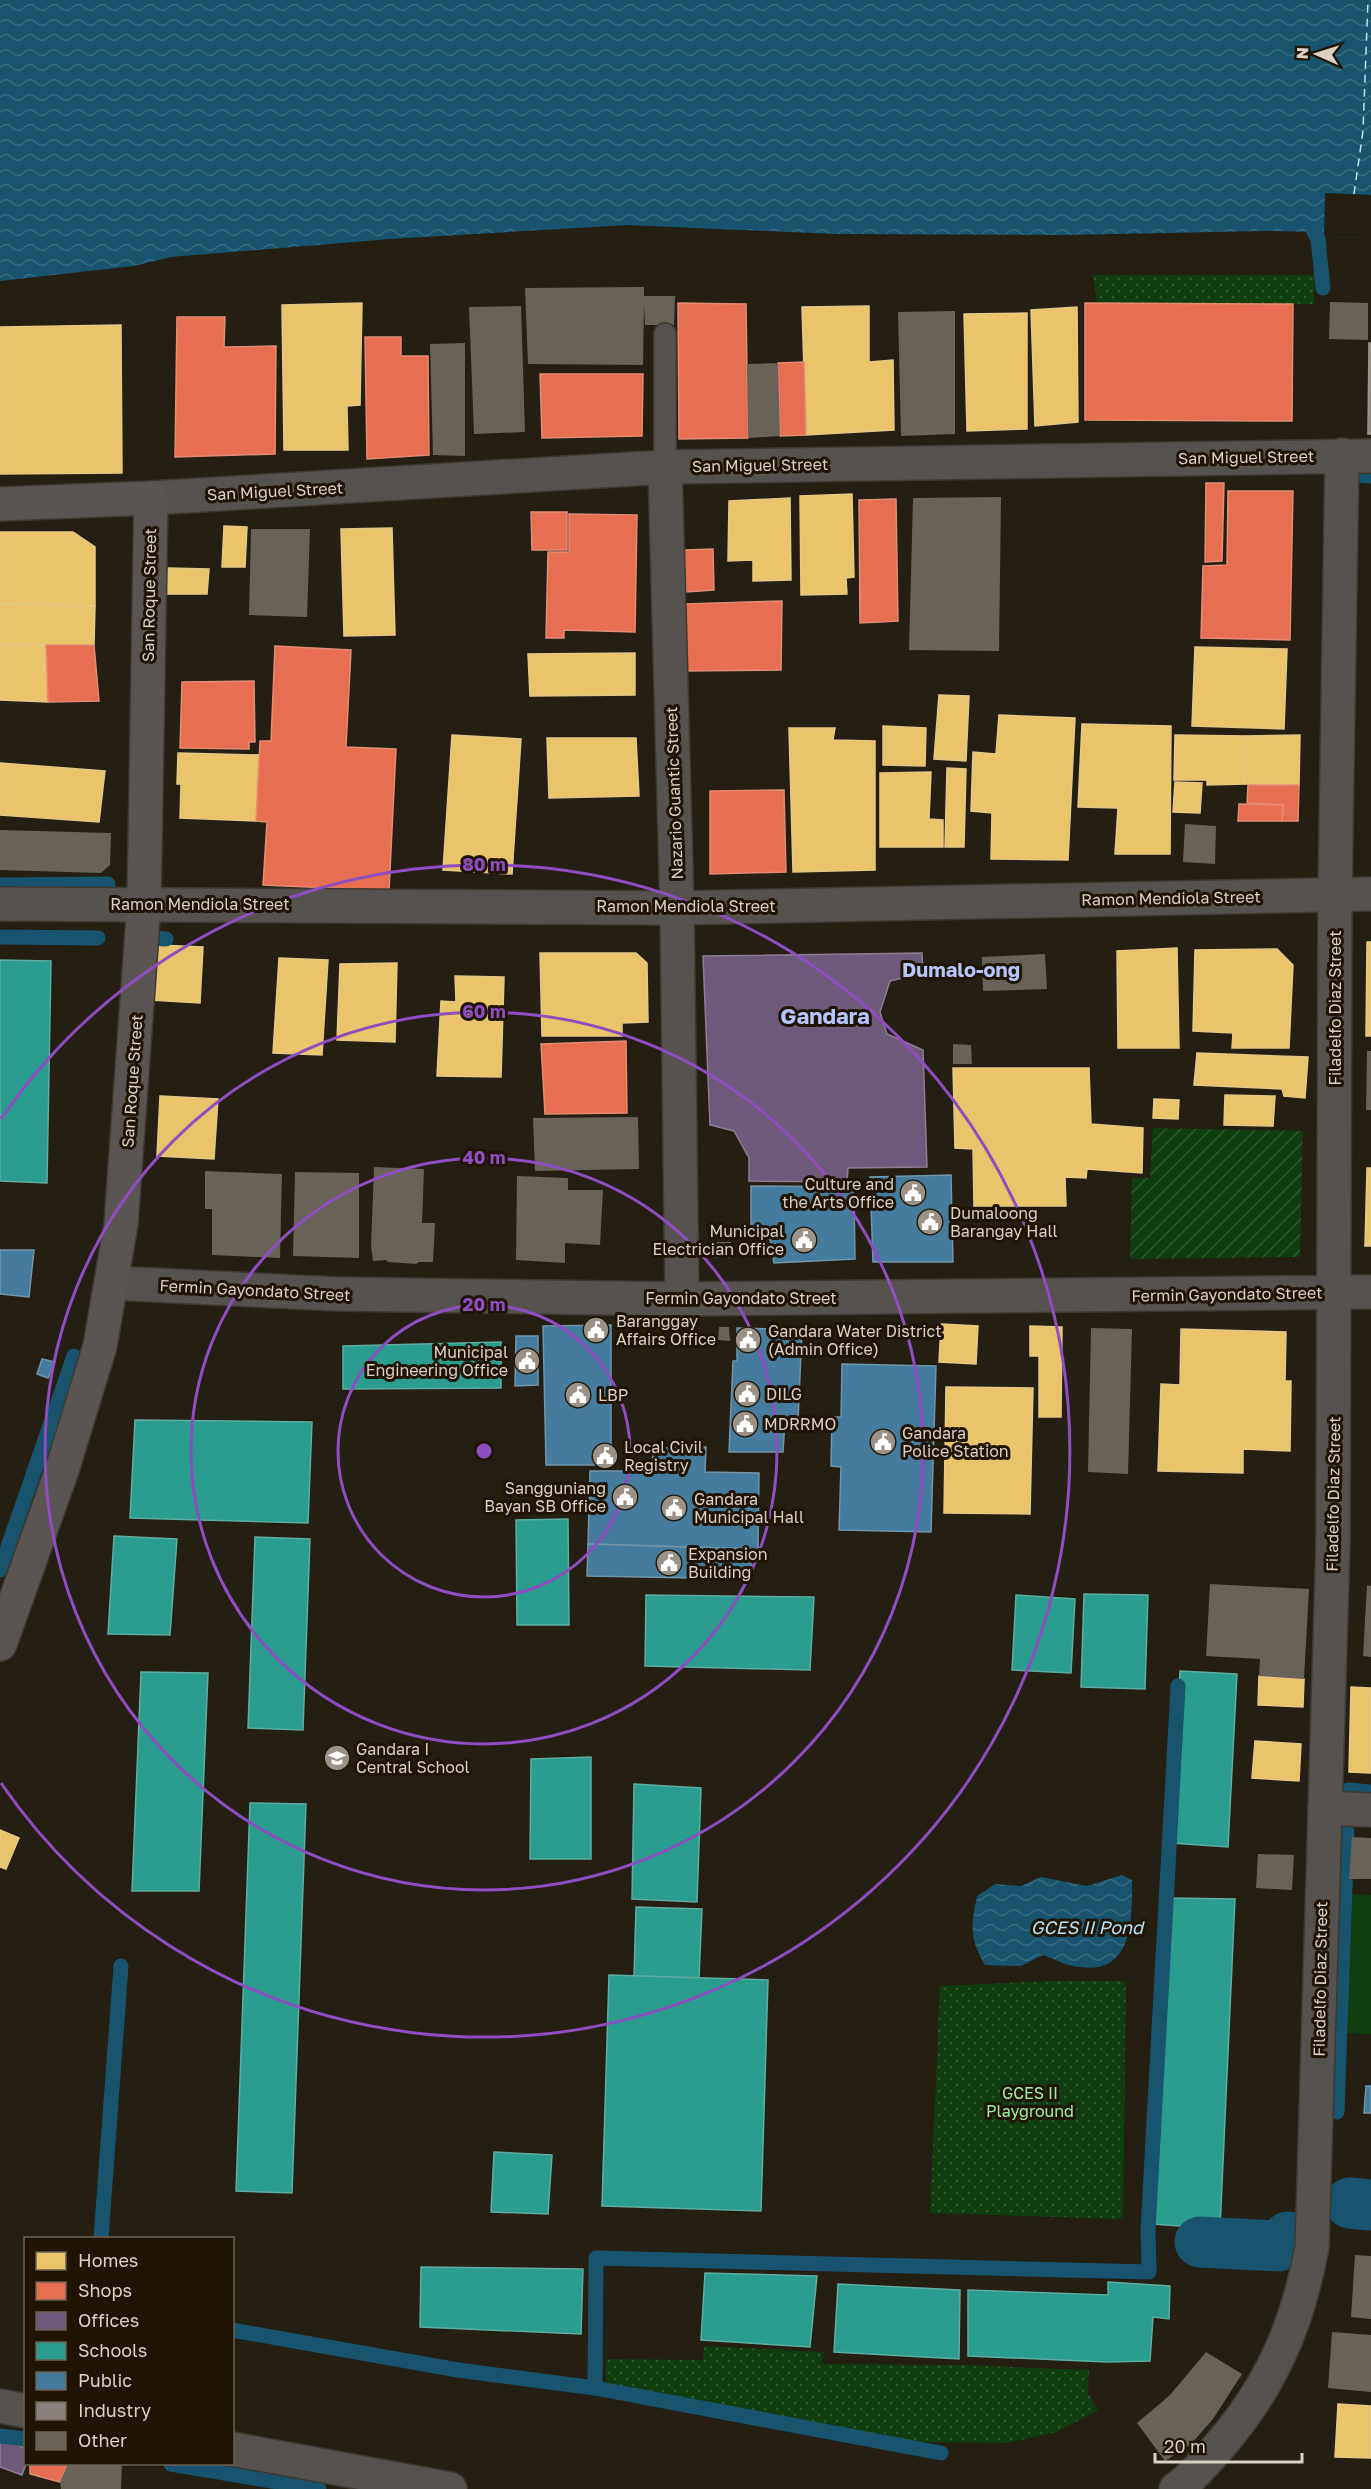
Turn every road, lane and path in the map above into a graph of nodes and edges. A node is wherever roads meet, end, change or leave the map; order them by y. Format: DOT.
graph roads {
  1 [pos="665,334"];
  2 [pos="1357,456"];
  3 [pos="665,467"];
  4 [pos="151,498"];
  5 [pos="0,504"];
  6 [pos="1335,894"];
  7 [pos="1371,894"];
  8 [pos="0,904"];
  9 [pos="144,904"];
  10 [pos="677,908"];
  11 [pos="112,1283"];
  12 [pos="1334,1292"];
  13 [pos="1371,1292"];
  14 [pos="682,1299"];
  15 [pos="0,1644"];
  16 [pos="1325,1808"];
  17 [pos="1371,1810"];
  18 [pos="0,2406"];
  19 [pos="24,2411"];
  20 [pos="234,2449"];
  21 [pos="450,2489"];
  22 [pos="1176,2489"];
  1 -- 3 [label="lane"];
  2 -- 3 [label="street, San Miguel Street"];
  2 -- 6 [label="street, Filadelfo Diaz Street"];
  3 -- 4 [label="street, San Miguel Street"];
  3 -- 10 [label="street, Nazario Guantic Street"];
  4 -- 5 [label="main road"];
  4 -- 9 [label="main road, San Roque Street"];
  6 -- 7 [label="street, Ramon Mendiola Street"];
  6 -- 10 [label="street, Ramon Mendiola Street"];
  6 -- 12 [label="street, Filadelfo Diaz Street"];
  8 -- 9 [label="street, Ramon Mendiola Street"];
  9 -- 10 [label="street, Ramon Mendiola Street"];
  9 -- 11 [label="main road, San Roque Street"];
  10 -- 14 [label="street, Nazario Guantic Street"];
  11 -- 14 [label="street, Fermin Gayondato Street"];
  11 -- 15 [label="main road, San Roque Street"];
  12 -- 13 [label="street, Fermin Gayondato Street"];
  12 -- 14 [label="street, Fermin Gayondato Street"];
  12 -- 16 [label="street, Filadelfo Diaz Street"];
  16 -- 17 [label="street"];
  16 -- 22 [label="street, Filadelfo Diaz Street"];
  18 -- 19 [label="street"];
  20 -- 21 [label="street"];
}
